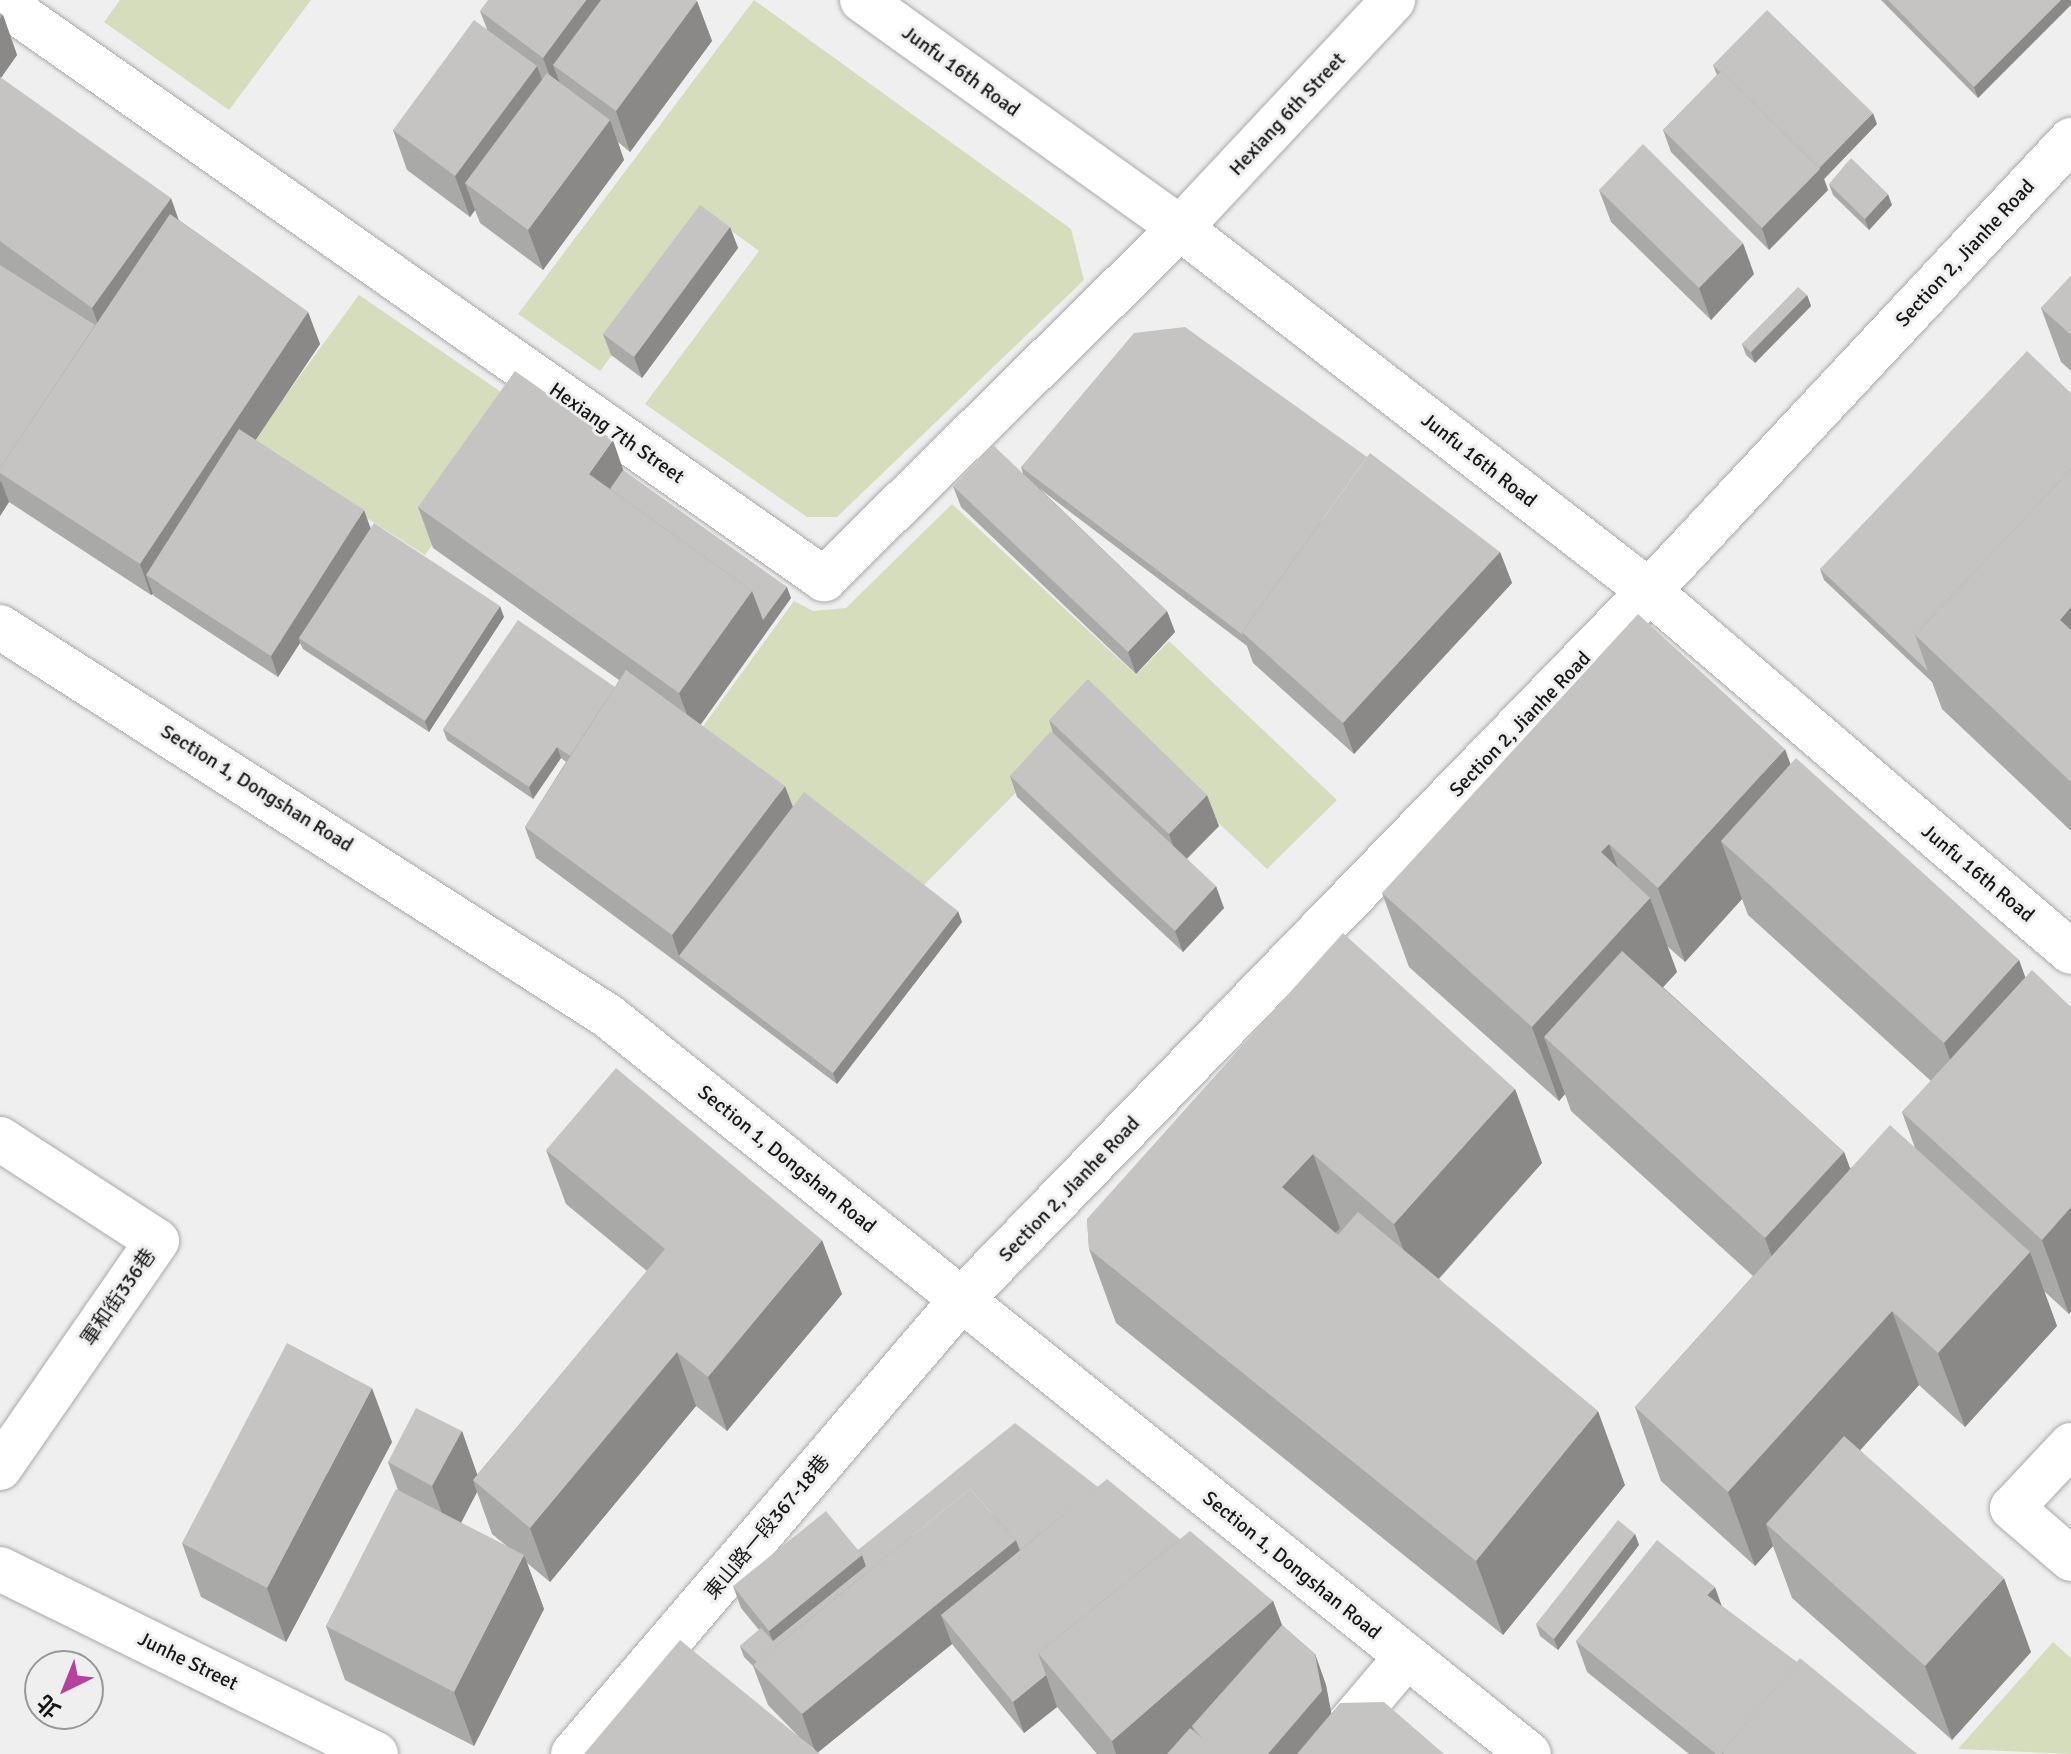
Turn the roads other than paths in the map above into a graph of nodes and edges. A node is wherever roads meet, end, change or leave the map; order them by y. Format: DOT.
graph roads {
  1 [pos="862,0"];
  2 [pos="1393,0"];
  3 [pos="0,1"];
  4 [pos="2071,140"];
  5 [pos="1180,228"];
  6 [pos="1649,591"];
  7 [pos="0,627"];
  8 [pos="2071,952"];
  9 [pos="0,1139"];
  10 [pos="961,1300"];
  11 [pos="2071,1445"];
  12 [pos="0,1468"];
  13 [pos="2071,1559"];
  14 [pos="0,1569"];
  15 [pos="1407,1656"];
  16 [pos="376,1754"];
  17 [pos="573,1754"];
  18 [pos="1324,1754"];
  19 [pos="1529,1754"];
  1 -- 5 [label="street, Junfu 16th Road"];
  2 -- 5 [label="street, Hexiang 6th Street"];
  3 -- 5 [label="street, Hexiang 7th Street"];
  4 -- 6 [label="street, Section 2, Jianhe Road"];
  5 -- 6 [label="street, Junfu 16th Road"];
  6 -- 8 [label="street, Junfu 16th Road"];
  6 -- 10 [label="street, Section 2, Jianhe Road"];
  7 -- 10 [label="street, Section 1, Dongshan Road"];
  9 -- 12 [label="street, 軍和街336巷"];
  10 -- 15 [label="street, Section 1, Dongshan Road"];
  10 -- 17 [label="street, 東山路一段367-18巷"];
  11 -- 13 [label="street"];
  14 -- 16 [label="street, Junhe Street"];
  15 -- 18 [label="street"];
  15 -- 19 [label="street, Section 1, Dongshan Road"];
}
